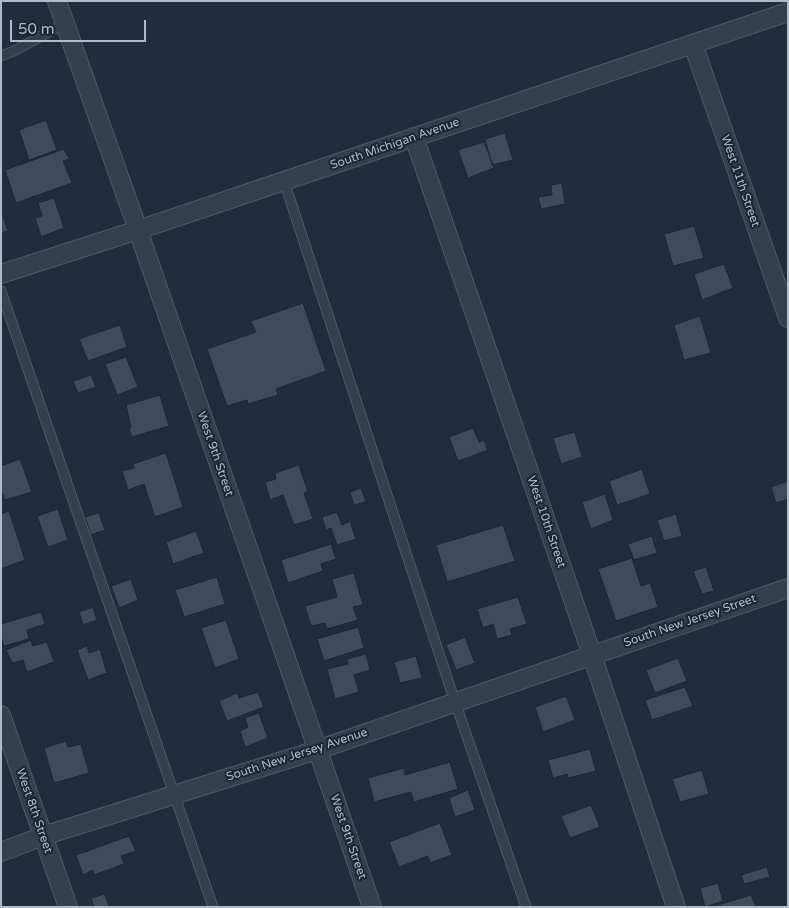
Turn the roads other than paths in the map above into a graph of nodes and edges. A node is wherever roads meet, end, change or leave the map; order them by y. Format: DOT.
graph roads {
  1 [pos="57,1"];
  2 [pos="788,12"];
  3 [pos="65,23"];
  4 [pos="693,44"];
  5 [pos="1,56"];
  6 [pos="414,138"];
  7 [pos="284,181"];
  8 [pos="138,230"];
  9 [pos="1,274"];
  10 [pos="1,291"];
  11 [pos="788,318"];
  12 [pos="788,588"];
  13 [pos="592,655"];
  14 [pos="456,702"];
  15 [pos="1,716"];
  16 [pos="318,750"];
  17 [pos="175,795"];
  18 [pos="43,836"];
  19 [pos="1,852"];
  20 [pos="68,907"];
  21 [pos="213,907"];
  22 [pos="372,907"];
  23 [pos="526,907"];
  24 [pos="676,907"];
  1 -- 3 [label="street, West 9th Street"];
  2 -- 4 [label="street, South Michigan Avenue"];
  3 -- 5 [label="lane"];
  3 -- 8 [label="street, West 9th Street"];
  4 -- 6 [label="street, South Michigan Avenue"];
  4 -- 11 [label="street, West 11th Street"];
  6 -- 7 [label="street, South Michigan Avenue"];
  6 -- 13 [label="street, West 10th Street"];
  7 -- 8 [label="street, South Michigan Avenue"];
  7 -- 14 [label="lane"];
  8 -- 9 [label="street, South Michigan Avenue"];
  8 -- 16 [label="street, West 9th Street"];
  10 -- 17 [label="lane"];
  12 -- 13 [label="street, South New Jersey Street"];
  13 -- 14 [label="street, South New Jersey Avenue"];
  13 -- 24 [label="street, West 10th Street"];
  14 -- 16 [label="street, South New Jersey Avenue"];
  14 -- 23 [label="lane"];
  15 -- 18 [label="street, West 8th Street"];
  16 -- 17 [label="street, South New Jersey Avenue"];
  16 -- 22 [label="street, West 9th Street"];
  17 -- 18 [label="street, South New Jersey Avenue"];
  17 -- 21 [label="lane"];
  18 -- 19 [label="street, South New Jersey Avenue"];
  18 -- 20 [label="street, West 8th Street"];
}
